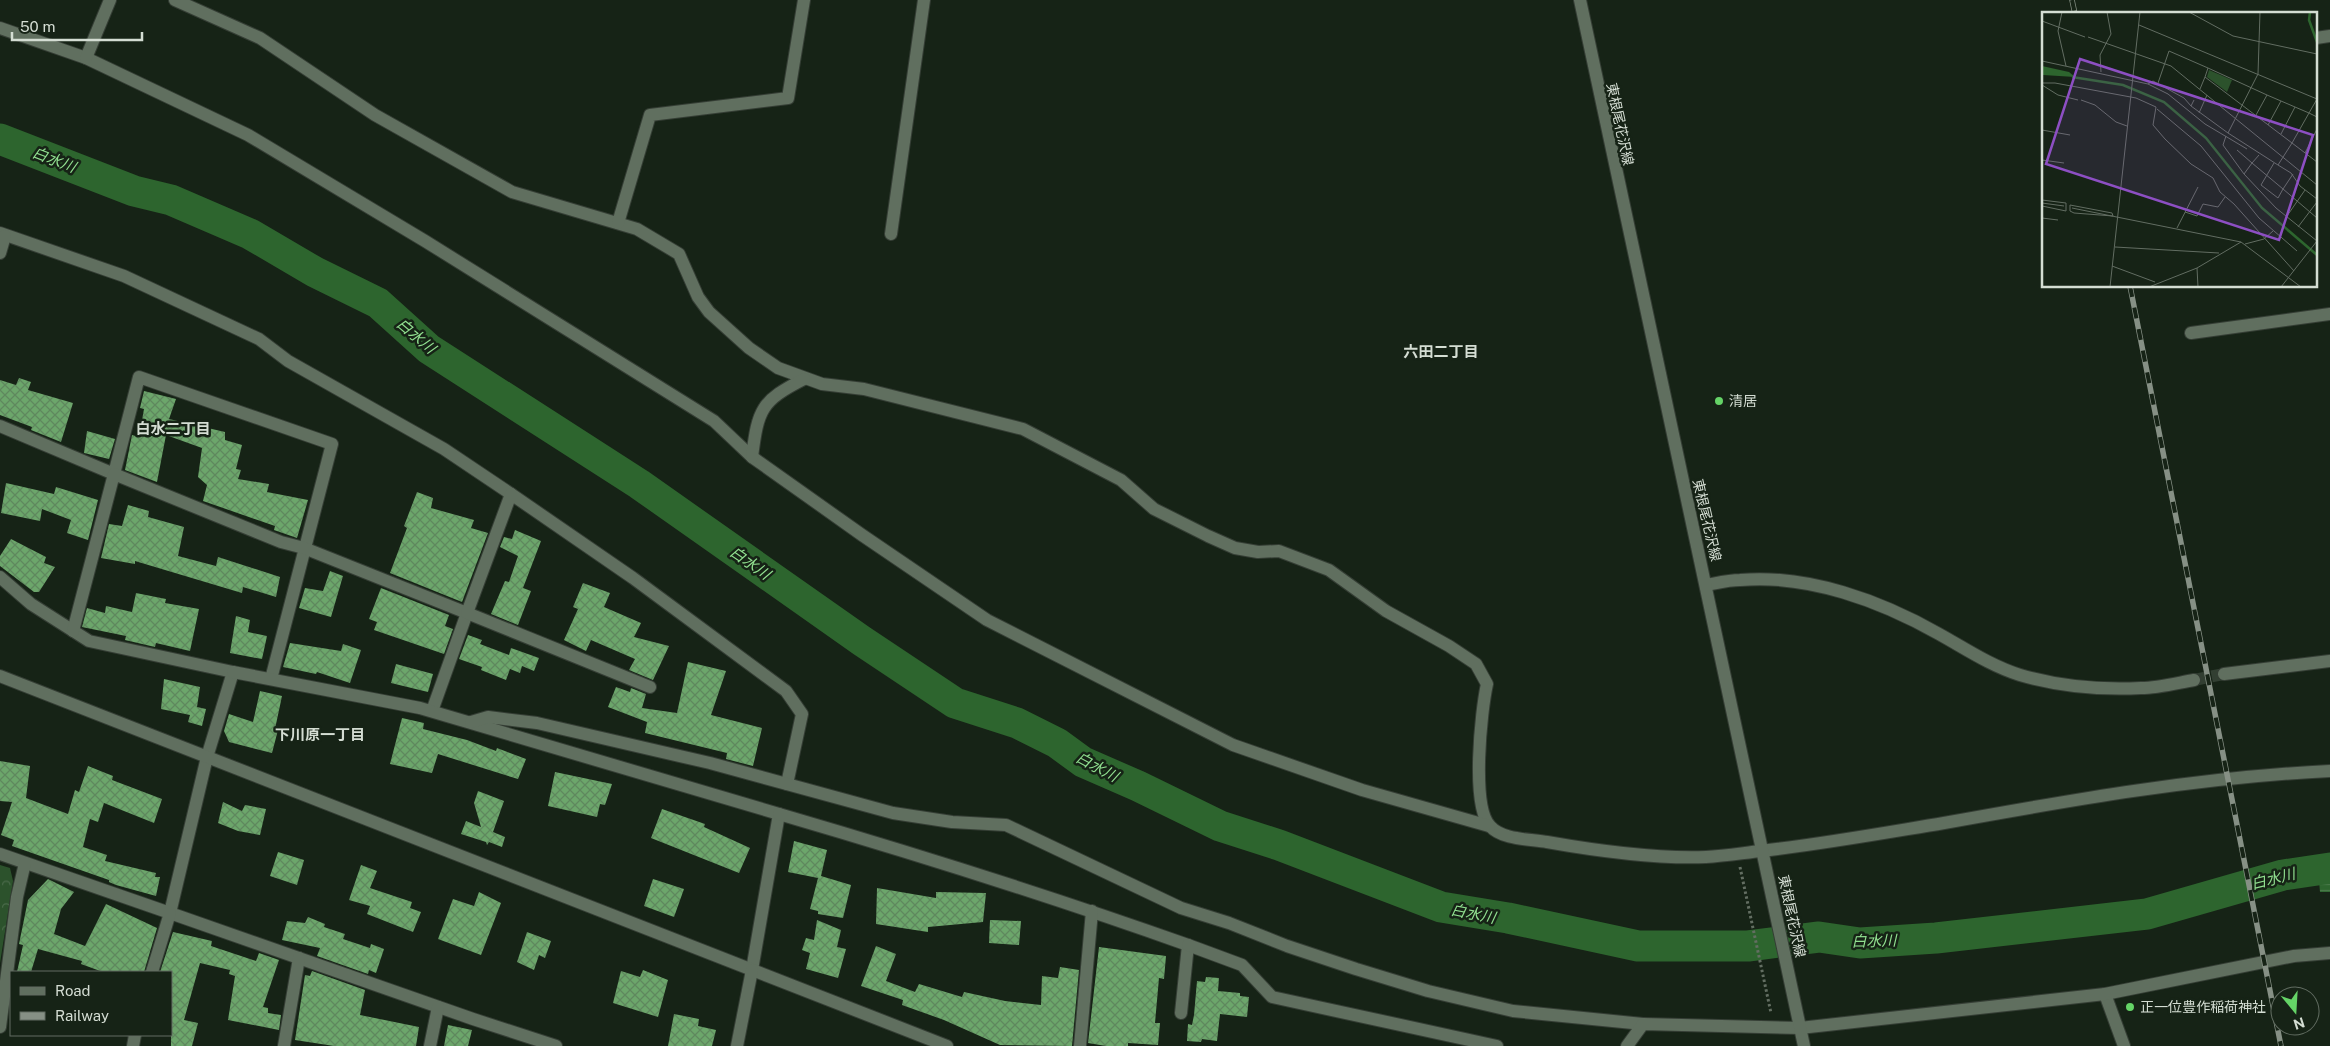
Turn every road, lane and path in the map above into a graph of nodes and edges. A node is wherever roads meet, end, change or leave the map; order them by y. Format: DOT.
graph roads {
  1 [pos="110,0"];
  2 [pos="175,0"];
  3 [pos="804,0"];
  4 [pos="924,0"];
  5 [pos="1580,0"];
  6 [pos="0,28"];
  7 [pos="86,58"];
  8 [pos="618,223"];
  9 [pos="891,234"];
  10 [pos="3,235"];
  11 [pos="0,253"];
  12 [pos="2330,314"];
  13 [pos="2191,333"];
  14 [pos="804,379"];
  15 [pos="0,426"];
  16 [pos="752,456"];
  17 [pos="114,474"];
  18 [pos="511,494"];
  19 [pos="304,548"];
  20 [pos="0,577"];
  21 [pos="1706,585"];
  22 [pos="467,613"];
  23 [pos="73,631"];
  24 [pos="2330,661"];
  25 [pos="234,672"];
  26 [pos="2224,674"];
  27 [pos="0,676"];
  28 [pos="271,679"];
  29 [pos="2194,680"];
  30 [pos="650,687"];
  31 [pos="432,711"];
  32 [pos="471,722"];
  33 [pos="207,757"];
  34 [pos="2330,771"];
  35 [pos="787,784"];
  36 [pos="779,814"];
  37 [pos="1489,826"];
  38 [pos="0,854"];
  39 [pos="1763,855"];
  40 [pos="25,862"];
  41 [pos="1740,868"];
  42 [pos="1092,912"];
  43 [pos="170,913"];
  44 [pos="1188,945"];
  45 [pos="2330,953"];
  46 [pos="299,958"];
  47 [pos="752,970"];
  48 [pos="152,971"];
  49 [pos="2105,994"];
  50 [pos="438,1007"];
  51 [pos="1771,1012"];
  52 [pos="1181,1014"];
  53 [pos="0,1020"];
  54 [pos="1643,1024"];
  55 [pos="1800,1026"];
  56 [pos="284,1046"];
  57 [pos="430,1046"];
  58 [pos="556,1046"];
  59 [pos="737,1046"];
  60 [pos="947,1046"];
  61 [pos="1080,1046"];
  62 [pos="1497,1046"];
  63 [pos="1627,1046"];
  64 [pos="1804,1046"];
  65 [pos="2124,1046"];
  1 -- 7 [label="street"];
  2 -- 8 [label="street"];
  3 -- 8 [label="street"];
  4 -- 9 [label="street"];
  5 -- 21 [label="street, 東根尾花沢線"];
  6 -- 7 [label="street"];
  7 -- 16 [label="street"];
  8 -- 14 [label="street"];
  10 -- 11 [label="street"];
  10 -- 18 [label="street"];
  12 -- 13 [label="street"];
  14 -- 16 [label="street"];
  14 -- 37 [label="street"];
  15 -- 17 [label="street"];
  16 -- 37 [label="street"];
  17 -- 19 [label="street"];
  17 -- 19 [label="street"];
  17 -- 23 [label="street"];
  18 -- 22 [label="street"];
  18 -- 35 [label="street"];
  19 -- 22 [label="street"];
  19 -- 28 [label="street"];
  20 -- 23 [label="street"];
  21 -- 29 [label="street"];
  21 -- 39 [label="street, 東根尾花沢線"];
  22 -- 30 [label="street"];
  22 -- 31 [label="street"];
  23 -- 25 [label="street"];
  24 -- 26 [label="street"];
  25 -- 28 [label="street"];
  25 -- 33 [label="street"];
  27 -- 33 [label="street"];
  28 -- 31 [label="street"];
  31 -- 32 [label="street"];
  32 -- 35 [label="street"];
  32 -- 36 [label="street"];
  33 -- 43 [label="street"];
  33 -- 47 [label="street"];
  34 -- 39 [label="street"];
  35 -- 54 [label="street"];
  36 -- 42 [label="street"];
  36 -- 47 [label="street"];
  37 -- 39 [label="street"];
  38 -- 40 [label="street"];
  39 -- 55 [label="street, 東根尾花沢線"];
  40 -- 43 [label="street"];
  40 -- 53 [label="street"];
  41 -- 51 [label="path"];
  42 -- 44 [label="street"];
  42 -- 61 [label="street"];
  43 -- 46 [label="street"];
  43 -- 48 [label="street"];
  44 -- 52 [label="street"];
  44 -- 62 [label="street"];
  45 -- 49 [label="street"];
  46 -- 50 [label="street"];
  46 -- 56 [label="street"];
  47 -- 59 [label="street"];
  47 -- 60 [label="street"];
  49 -- 55 [label="street"];
  49 -- 65 [label="street"];
  50 -- 57 [label="street"];
  50 -- 58 [label="street"];
  54 -- 55 [label="street"];
  54 -- 63 [label="street"];
  55 -- 64 [label="street, 東根尾花沢線"];
}
